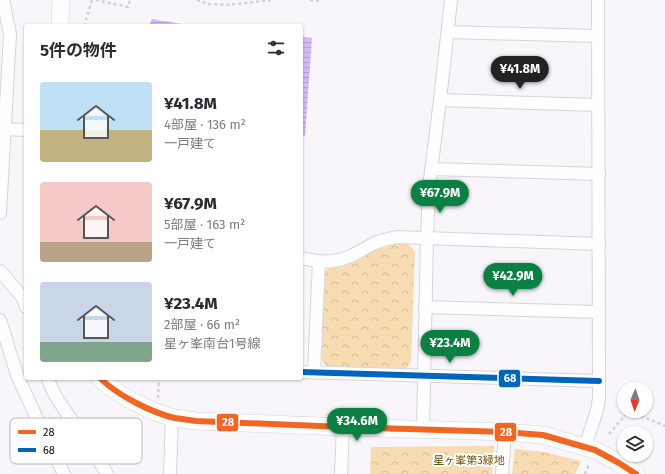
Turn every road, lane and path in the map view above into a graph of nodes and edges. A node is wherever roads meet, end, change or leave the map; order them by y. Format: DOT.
graph roads {
  1 [pos="3,0"];
  2 [pos="61,0"];
  3 [pos="92,0"];
  4 [pos="96,0"];
  5 [pos="130,0"];
  6 [pos="197,0"];
  7 [pos="272,0"];
  8 [pos="310,0"];
  9 [pos="321,0"];
  10 [pos="451,0"];
  11 [pos="598,0"];
  12 [pos="60,24"];
  13 [pos="85,24"];
  14 [pos="448,32"];
  15 [pos="598,36"];
  16 [pos="4,73"];
  17 [pos="440,100"];
  18 [pos="598,105"];
  19 [pos="2,129"];
  20 [pos="24,130"];
  21 [pos="432,169"];
  22 [pos="599,174"];
  23 [pos="0,213"];
  24 [pos="427,238"];
  25 [pos="599,244"];
  26 [pos="303,258"];
  27 [pos="319,260"];
  28 [pos="0,271"];
  29 [pos="24,298"];
  30 [pos="425,307"];
  31 [pos="599,312"];
  32 [pos="0,320"];
  33 [pos="303,372"];
  34 [pos="314,372"];
  35 [pos="424,375"];
  36 [pos="49,380"];
  37 [pos="103,380"];
  38 [pos="599,381"];
  39 [pos="172,417"];
  40 [pos="37,418"];
  41 [pos="70,418"];
  42 [pos="624,418"];
  43 [pos="646,418"];
  44 [pos="665,426"];
  45 [pos="343,427"];
  46 [pos="423,430"];
  47 [pos="504,432"];
  48 [pos="609,434"];
  49 [pos="585,447"];
  50 [pos="59,464"];
  51 [pos="101,464"];
  52 [pos="64,474"];
  53 [pos="107,474"];
  54 [pos="170,474"];
  55 [pos="341,474"];
  56 [pos="502,474"];
  57 [pos="636,474"];
  1 -- 16 [label="street"];
  2 -- 12 [label="street"];
  3 -- 13 [label="path"];
  4 -- 5 [label="path"];
  6 -- 7 [label="path"];
  8 -- 9 [label="path"];
  10 -- 14 [label="street"];
  11 -- 15 [label="street"];
  14 -- 15 [label="street"];
  14 -- 17 [label="street"];
  15 -- 18 [label="street"];
  16 -- 19 [label="street"];
  17 -- 18 [label="street"];
  17 -- 21 [label="street"];
  18 -- 22 [label="street"];
  19 -- 20 [label="street"];
  19 -- 23 [label="street"];
  21 -- 22 [label="street"];
  21 -- 24 [label="street"];
  22 -- 25 [label="street"];
  24 -- 25 [label="street"];
  24 -- 27 [label="street"];
  24 -- 30 [label="street"];
  25 -- 31 [label="street"];
  26 -- 27 [label="street"];
  27 -- 34 [label="street"];
  28 -- 29 [label="street"];
  30 -- 31 [label="street"];
  30 -- 35 [label="street"];
  31 -- 38 [label="street"];
  32 -- 40 [label="street"];
  33 -- 34 [label="street"];
  34 -- 35 [label="street"];
  35 -- 38 [label="street"];
  35 -- 46 [label="street"];
  36 -- 41 [label="street"];
  37 -- 39 [label="street"];
  38 -- 49 [label="street"];
  39 -- 45 [label="street"];
  39 -- 54 [label="street"];
  42 -- 48 [label="path"];
  43 -- 44 [label="path"];
  45 -- 46 [label="street"];
  45 -- 55 [label="street"];
  46 -- 47 [label="street"];
  47 -- 49 [label="street"];
  47 -- 56 [label="street"];
  49 -- 57 [label="street"];
  50 -- 52 [label="street"];
  51 -- 53 [label="street"];
}
